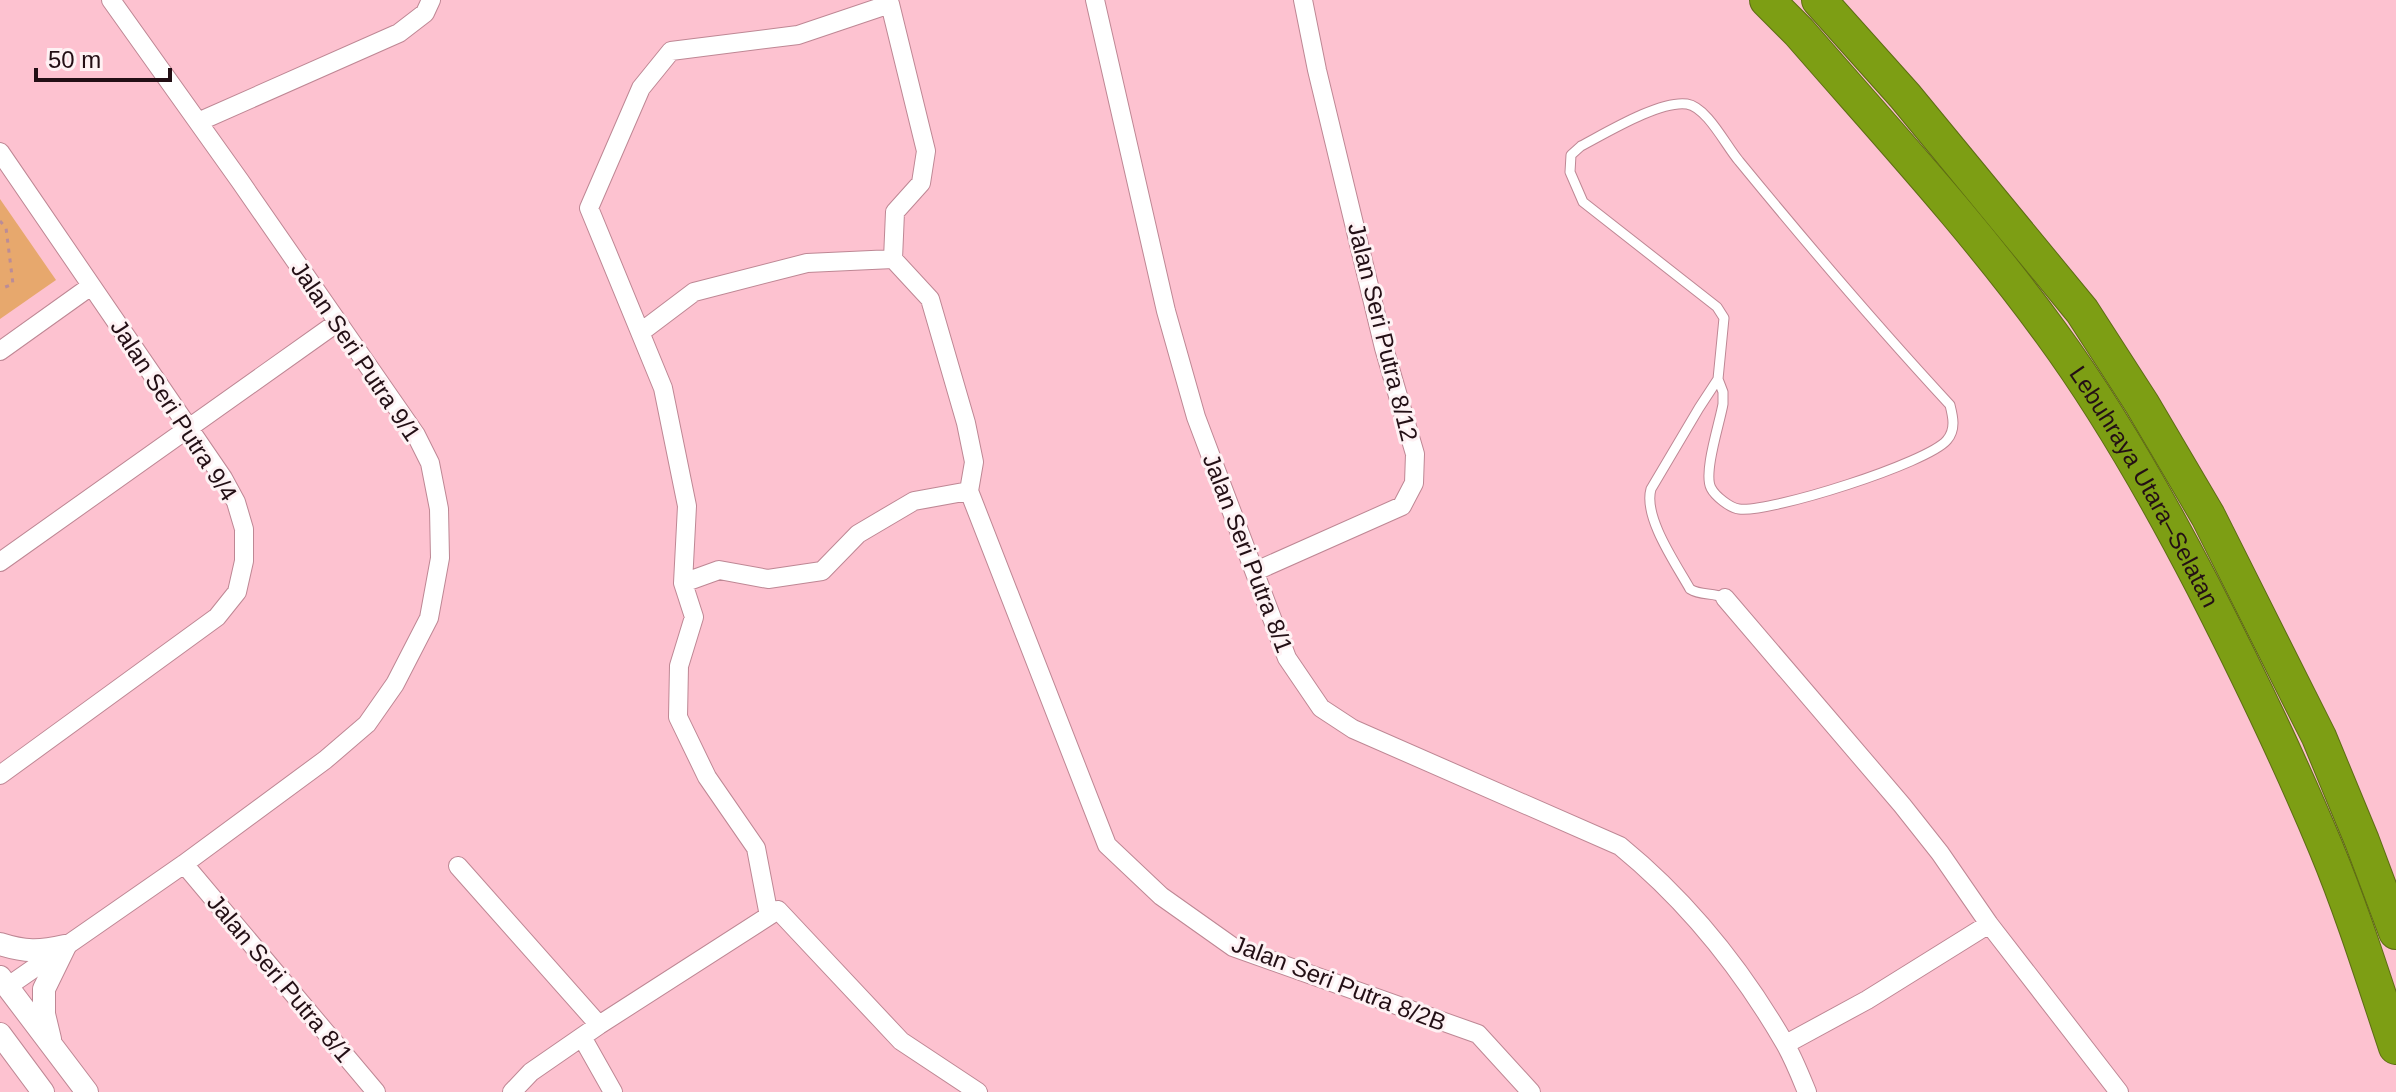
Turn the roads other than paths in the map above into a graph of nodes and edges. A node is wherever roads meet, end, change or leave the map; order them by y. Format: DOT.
graph roads {
  1 [pos="111,0"];
  2 [pos="431,0"];
  3 [pos="1095,0"];
  4 [pos="1303,0"];
  5 [pos="1767,0"];
  6 [pos="1819,0"];
  7 [pos="198,122"];
  8 [pos="0,152"];
  9 [pos="893,259"];
  10 [pos="91,286"];
  11 [pos="338,322"];
  12 [pos="641,332"];
  13 [pos="0,351"];
  14 [pos="1718,379"];
  15 [pos="188,427"];
  16 [pos="969,491"];
  17 [pos="0,562"];
  18 [pos="1256,571"];
  19 [pos="683,583"];
  20 [pos="1725,598"];
  21 [pos="0,775"];
  22 [pos="184,864"];
  23 [pos="458,866"];
  24 [pos="769,916"];
  25 [pos="1989,924"];
  26 [pos="2396,932"];
  27 [pos="0,944"];
  28 [pos="65,946"];
  29 [pos="2,985"];
  30 [pos="599,1025"];
  31 [pos="0,1034"];
  32 [pos="582,1037"];
  33 [pos="1786,1044"];
  34 [pos="51,1045"];
  35 [pos="2396,1047"];
  36 [pos="8,1052"];
  37 [pos="43,1092"];
  38 [pos="87,1092"];
  39 [pos="376,1092"];
  40 [pos="512,1092"];
  41 [pos="613,1092"];
  42 [pos="978,1092"];
  43 [pos="1531,1092"];
  44 [pos="1807,1092"];
  45 [pos="2119,1092"];
  1 -- 7 [label="street, Jalan Seri Putra 9/1"];
  2 -- 7 [label="street"];
  3 -- 18 [label="street, Jalan Seri Putra 8/1"];
  4 -- 18 [label="street, Jalan Seri Putra 8/12"];
  5 -- 35 [label="highway, Lebuhraya Utara–Selatan"];
  6 -- 26 [label="highway, Lebuhraya Utara–Selatan"];
  7 -- 11 [label="street, Jalan Seri Putra 9/1"];
  8 -- 10 [label="street, Jalan Seri Putra 9/4"];
  9 -- 12 [label="street"];
  9 -- 12 [label="street"];
  9 -- 16 [label="street"];
  10 -- 13 [label="street"];
  10 -- 15 [label="street, Jalan Seri Putra 9/4"];
  11 -- 15 [label="street"];
  11 -- 22 [label="street, Jalan Seri Putra 9/1"];
  12 -- 19 [label="street"];
  14 -- 14 [label="lane"];
  14 -- 20 [label="lane"];
  15 -- 17 [label="street"];
  15 -- 21 [label="street, Jalan Seri Putra 9/4"];
  16 -- 19 [label="street"];
  16 -- 43 [label="street, Jalan Seri Putra 8/2B"];
  18 -- 33 [label="street, Jalan Seri Putra 8/1"];
  19 -- 24 [label="street"];
  20 -- 25 [label="street"];
  22 -- 28 [label="street, Jalan Seri Putra 9/1"];
  22 -- 39 [label="street, Jalan Seri Putra 8/1"];
  23 -- 30 [label="street"];
  24 -- 30 [label="street"];
  24 -- 42 [label="street"];
  25 -- 33 [label="street"];
  25 -- 45 [label="street"];
  27 -- 28 [label="street"];
  28 -- 29 [label="street, Jalan Seri Putra 9/1"];
  28 -- 34 [label="street"];
  29 -- 34 [label="street"];
  30 -- 32 [label="street"];
  31 -- 36 [label="street"];
  32 -- 40 [label="street"];
  32 -- 41 [label="street"];
  33 -- 44 [label="street, Jalan Seri Putra 8/1"];
  34 -- 38 [label="street"];
  36 -- 37 [label="street"];
}
